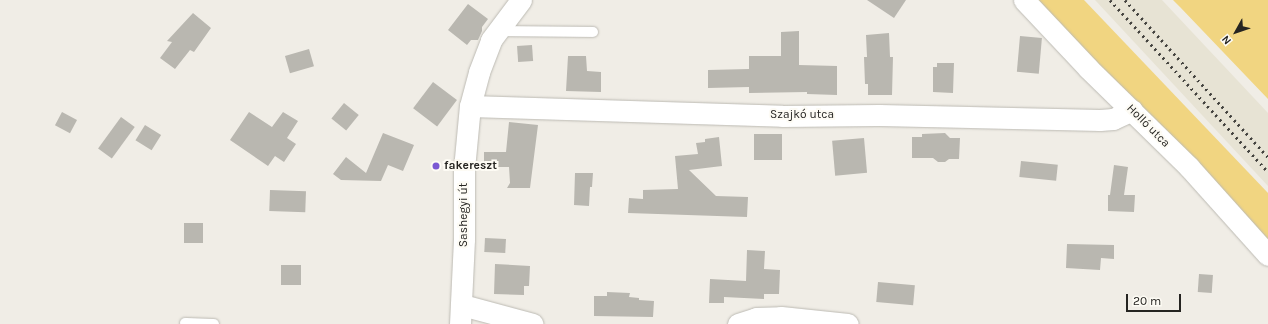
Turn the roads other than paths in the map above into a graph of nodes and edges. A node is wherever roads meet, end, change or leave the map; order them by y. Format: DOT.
graph roads {
  1 [pos="521,0"];
  2 [pos="1024,0"];
  3 [pos="498,31"];
  4 [pos="593,32"];
  5 [pos="470,106"];
  6 [pos="1132,110"];
  7 [pos="1268,256"];
  8 [pos="461,315"];
  9 [pos="185,323"];
  10 [pos="214,324"];
  11 [pos="533,324"];
  12 [pos="738,324"];
  13 [pos="848,324"];
  1 -- 3 [label="street, Sashegyi út"];
  2 -- 6 [label="street, Holló utca"];
  3 -- 4 [label="lane"];
  3 -- 5 [label="street, Sashegyi út"];
  5 -- 6 [label="street, Szajkó utca"];
  5 -- 8 [label="street, Sashegyi út"];
  6 -- 7 [label="street, Holló utca"];
  8 -- 11 [label="street"];
  9 -- 10 [label="lane"];
  12 -- 13 [label="street"];
}
